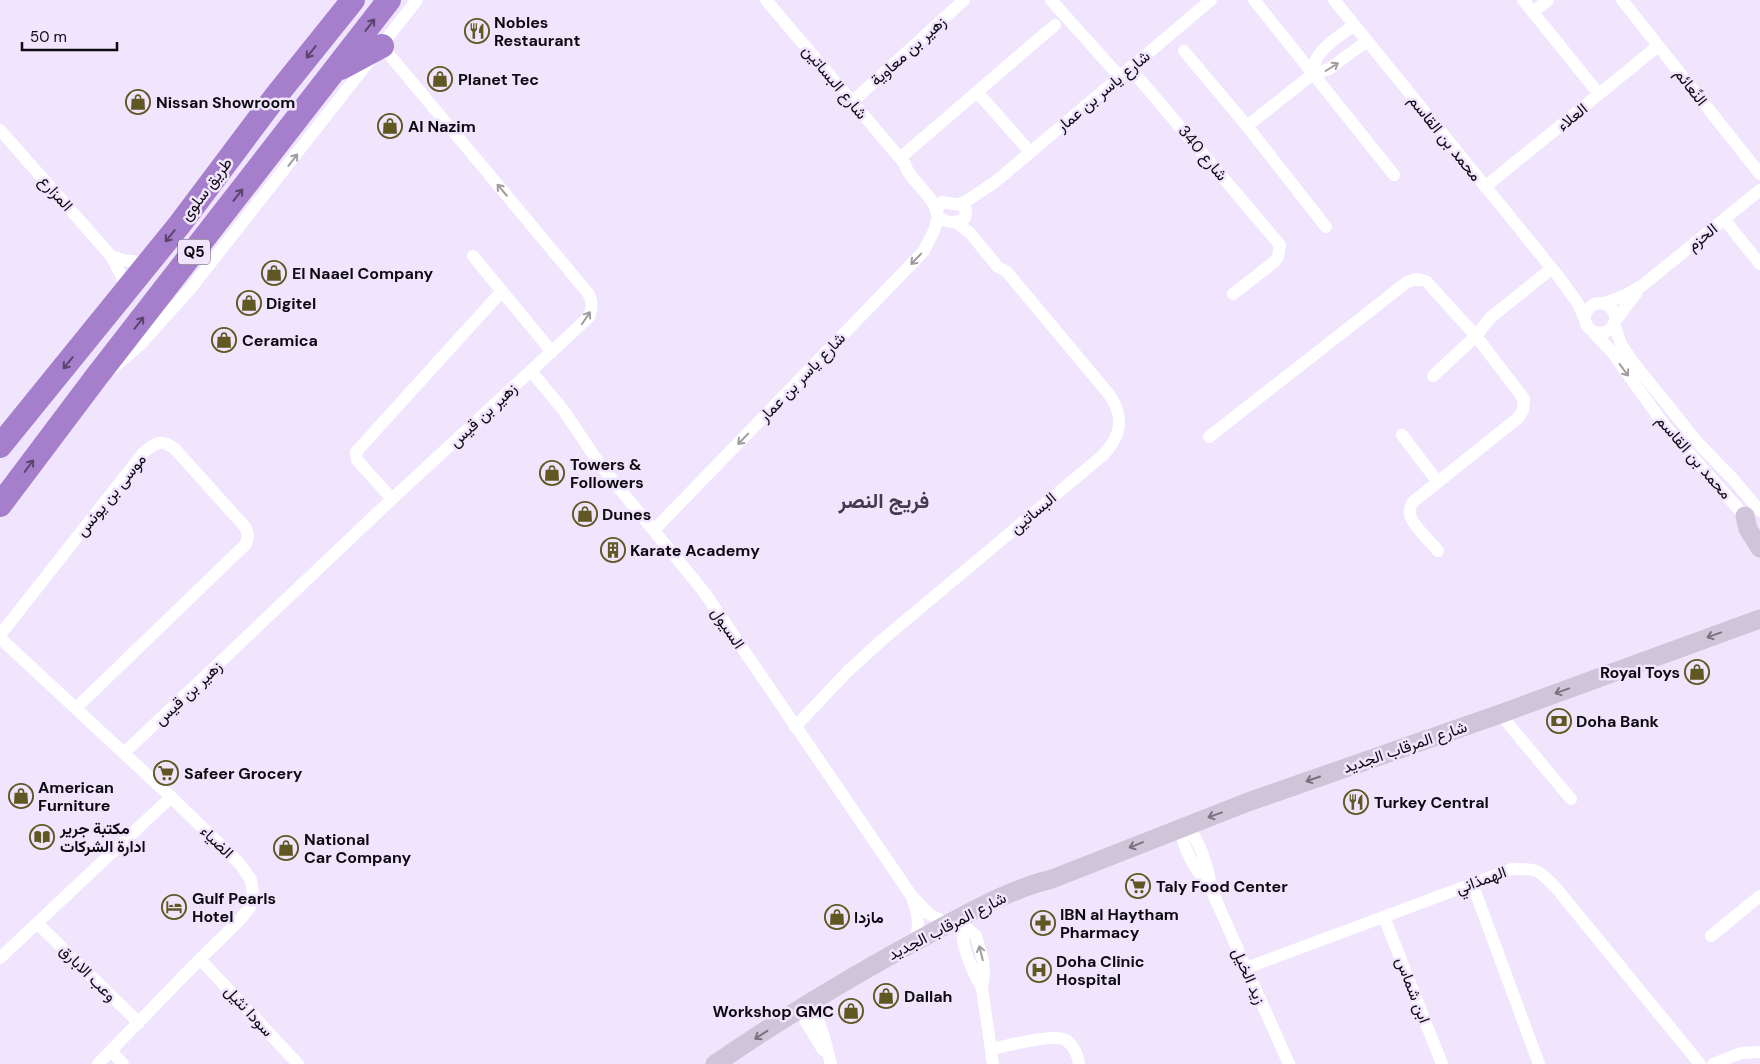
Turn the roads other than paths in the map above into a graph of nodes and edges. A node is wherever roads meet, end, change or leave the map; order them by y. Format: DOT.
graph roads {
  1 [pos="353,0"];
  2 [pos="389,0"];
  3 [pos="416,0"];
  4 [pos="766,0"];
  5 [pos="964,0"];
  6 [pos="1051,0"];
  7 [pos="1211,0"];
  8 [pos="1254,0"];
  9 [pos="1334,0"];
  10 [pos="1523,0"];
  11 [pos="1548,0"];
  12 [pos="1622,0"];
  13 [pos="1533,12"];
  14 [pos="1055,25"];
  15 [pos="1354,26"];
  16 [pos="1367,41"];
  17 [pos="382,46"];
  18 [pos="1658,46"];
  19 [pos="1184,51"];
  20 [pos="1130,68"];
  21 [pos="332,73"];
  22 [pos="1313,74"];
  23 [pos="1120,77"];
  24 [pos="978,93"];
  25 [pos="1599,94"];
  26 [pos="852,102"];
  27 [pos="1247,126"];
  28 [pos="0,130"];
  29 [pos="1030,152"];
  30 [pos="903,161"];
  31 [pos="1760,174"];
  32 [pos="1394,175"];
  33 [pos="1485,187"];
  34 [pos="1760,190"];
  35 [pos="961,211"];
  36 [pos="937,213"];
  37 [pos="1724,219"];
  38 [pos="1326,227"];
  39 [pos="111,256"];
  40 [pos="473,256"];
  41 [pos="148,263"];
  42 [pos="1760,264"];
  43 [pos="1555,273"];
  44 [pos="1643,284"];
  45 [pos="127,290"];
  46 [pos="502,291"];
  47 [pos="1233,294"];
  48 [pos="1601,303"];
  49 [pos="1584,317"];
  50 [pos="1615,322"];
  51 [pos="1593,332"];
  52 [pos="1476,336"];
  53 [pos="552,352"];
  54 [pos="530,371"];
  55 [pos="97,376"];
  56 [pos="1432,376"];
  57 [pos="1402,435"];
  58 [pos="1209,437"];
  59 [pos="0,446"];
  60 [pos="1438,482"];
  61 [pos="392,499"];
  62 [pos="0,505"];
  63 [pos="1753,513"];
  64 [pos="654,530"];
  65 [pos="1760,533"];
  66 [pos="1760,548"];
  67 [pos="1438,551"];
  68 [pos="1760,618"];
  69 [pos="0,637"];
  70 [pos="76,708"];
  71 [pos="1500,714"];
  72 [pos="795,727"];
  73 [pos="124,753"];
  74 [pos="171,798"];
  75 [pos="1571,799"];
  76 [pos="1183,826"];
  77 [pos="1472,883"];
  78 [pos="911,895"];
  79 [pos="1758,903"];
  80 [pos="1384,916"];
  81 [pos="38,924"];
  82 [pos="958,925"];
  83 [pos="1711,936"];
  84 [pos="915,942"];
  85 [pos="0,958"];
  86 [pos="200,959"];
  87 [pos="1246,968"];
  88 [pos="847,981"];
  89 [pos="804,1006"];
  90 [pos="139,1023"];
  91 [pos="991,1049"];
  92 [pos="111,1051"];
  93 [pos="1760,1052"];
  94 [pos="829,1059"];
  95 [pos="98,1064"];
  96 [pos="123,1064"];
  97 [pos="298,1064"];
  98 [pos="716,1064"];
  99 [pos="993,1064"];
  100 [pos="1079,1064"];
  101 [pos="1289,1064"];
  102 [pos="1442,1064"];
  103 [pos="1539,1064"];
  104 [pos="1700,1064"];
  105 [pos="1713,1064"];
  1 -- 41 [label="highway, طريق سلوى / Q5, one-way"];
  21 -- 2 [label="highway, طريق سلوى / Q5, one-way"];
  3 -- 17 [label="street, طريق سلوى"];
  4 -- 26 [label="street, شارع البساتين"];
  5 -- 26 [label="street, زهير بن معاوية"];
  6 -- 23 [label="street"];
  7 -- 20 [label="street, شارع ياسر بن عمار"];
  8 -- 22 [label="street"];
  9 -- 15 [label="street, محمد بن القاسم"];
  10 -- 13 [label="street"];
  11 -- 13 [label="street"];
  12 -- 18 [label="street, النًعائم"];
  13 -- 25 [label="street"];
  14 -- 24 [label="street"];
  15 -- 16 [label="street, محمد بن القاسم"];
  15 -- 22 [label="street"];
  22 -- 16 [label="street, one-way"];
  16 -- 33 [label="street, محمد بن القاسم"];
  17 -- 21 [label="highway"];
  53 -- 17 [label="street, زهير بن قيس, one-way"];
  55 -- 17 [label="street, طريق سلوى, one-way"];
  18 -- 25 [label="street, العلاء"];
  18 -- 31 [label="street, النًعائم"];
  19 -- 27 [label="street"];
  20 -- 23 [label="street, شارع ياسر بن عمار"];
  20 -- 47 [label="street, شارع 340"];
  55 -- 21 [label="highway, طريق سلوى / Q5, one-way"];
  22 -- 27 [label="street"];
  22 -- 32 [label="street"];
  23 -- 29 [label="street, شارع ياسر بن عمار"];
  24 -- 29 [label="street"];
  24 -- 30 [label="street"];
  25 -- 33 [label="street, العلاء"];
  26 -- 30 [label="street, شارع البساتين"];
  27 -- 38 [label="street"];
  28 -- 39 [label="street, المزارع"];
  29 -- 35 [label="street, شارع ياسر بن عمار"];
  30 -- 35 [label="street, شارع البساتين"];
  30 -- 36 [label="street, شارع البساتين"];
  33 -- 43 [label="street, محمد بن القاسم"];
  34 -- 37 [label="street, الحزم"];
  35 -- 36 [label="street"];
  35 -- 36 [label="street, شارع ياسر بن عمار"];
  35 -- 72 [label="street, البساتين"];
  36 -- 64 [label="street, شارع ياسر بن عمار, one-way"];
  37 -- 42 [label="street"];
  37 -- 44 [label="street, الحزم"];
  39 -- 41 [label="street"];
  39 -- 45 [label="street, المزارع"];
  40 -- 46 [label="street"];
  41 -- 45 [label="highway, طريق سلوى / Q5"];
  43 -- 48 [label="street, محمد بن القاسم"];
  43 -- 49 [label="street, محمد بن القاسم"];
  43 -- 52 [label="street"];
  44 -- 48 [label="street, الحزم"];
  44 -- 50 [label="street, الحزم"];
  45 -- 59 [label="highway, طريق سلوى / Q5, one-way"];
  46 -- 53 [label="street"];
  46 -- 61 [label="street"];
  48 -- 49 [label="street"];
  48 -- 50 [label="street"];
  49 -- 51 [label="street"];
  50 -- 51 [label="street"];
  50 -- 63 [label="street, محمد بن القاسم"];
  51 -- 63 [label="street, محمد بن القاسم, one-way"];
  52 -- 56 [label="street"];
  52 -- 58 [label="street"];
  52 -- 60 [label="street"];
  53 -- 54 [label="street, زهير بن قيس"];
  54 -- 61 [label="street, زهير بن قيس"];
  54 -- 64 [label="street, السيول"];
  62 -- 55 [label="highway, طريق سلوى / Q5, one-way"];
  57 -- 60 [label="street"];
  60 -- 67 [label="street"];
  61 -- 73 [label="street, زهير بن قيس"];
  63 -- 65 [label="street, محمد بن القاسم"];
  63 -- 66 [label="street"];
  64 -- 72 [label="street, السيول"];
  68 -- 71 [label="street, شارع المرقاب الجديد, one-way"];
  69 -- 70 [label="street, الضياء"];
  69 -- 70 [label="street, موسى بن يونس"];
  70 -- 73 [label="street, الضياء"];
  71 -- 75 [label="street"];
  71 -- 76 [label="street, شارع المرقاب الجديد, one-way"];
  72 -- 78 [label="street, السيول"];
  73 -- 74 [label="street, الضياء"];
  74 -- 81 [label="street"];
  74 -- 86 [label="street, الضياء"];
  76 -- 82 [label="street, شارع المرقاب الجديد, one-way"];
  76 -- 87 [label="street, زيد الخيل"];
  77 -- 80 [label="street, الهمذاني"];
  77 -- 103 [label="street"];
  77 -- 104 [label="street, الهمذاني"];
  78 -- 82 [label="street, السيول"];
  78 -- 84 [label="street, السيول"];
  79 -- 83 [label="street"];
  80 -- 87 [label="street, الهمذاني"];
  80 -- 102 [label="street, ابن شماس"];
  81 -- 85 [label="street"];
  81 -- 90 [label="street, وعب الابارق"];
  82 -- 84 [label="street, شارع المرقاب الجديد"];
  82 -- 88 [label="street, شارع المرقاب الجديد"];
  82 -- 91 [label="street"];
  84 -- 88 [label="street, شارع المرقاب الجديد"];
  86 -- 90 [label="street, الضياء"];
  86 -- 97 [label="street, سودا نثيل"];
  87 -- 101 [label="street, زيد الخيل"];
  88 -- 89 [label="street, شارع المرقاب الجديد"];
  89 -- 94 [label="street"];
  89 -- 98 [label="street, شارع المرقاب الجديد, one-way"];
  90 -- 92 [label="street, الضياء"];
  91 -- 99 [label="street"];
  91 -- 100 [label="street"];
  92 -- 95 [label="street, الضياء"];
  92 -- 96 [label="street"];
  93 -- 105 [label="street"];
}
